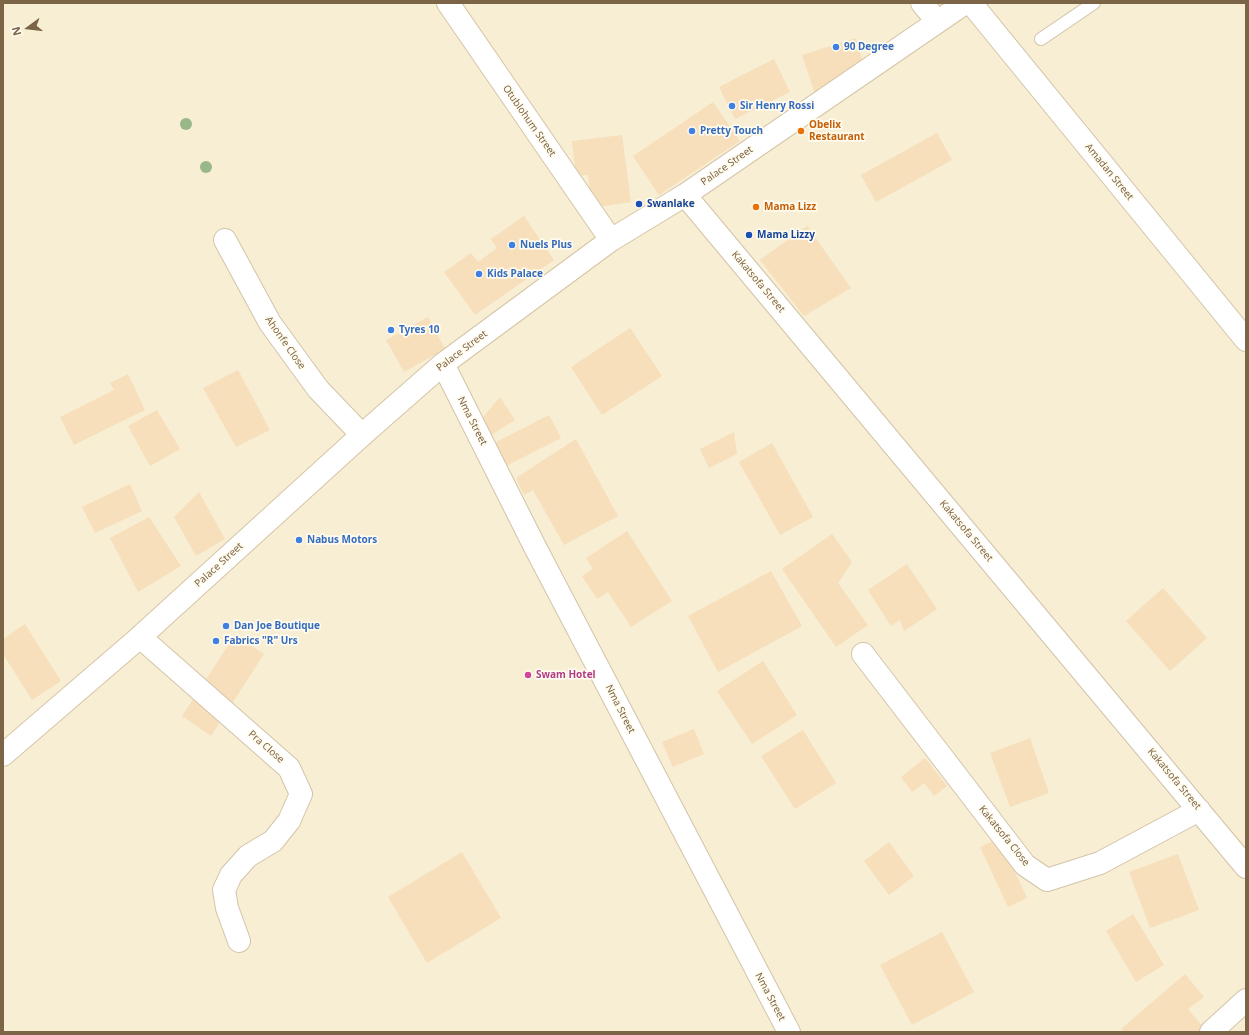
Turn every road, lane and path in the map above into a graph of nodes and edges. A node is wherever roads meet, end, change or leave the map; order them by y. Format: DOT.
graph roads {
  1 [pos="448,3"];
  2 [pos="922,3"];
  3 [pos="965,3"];
  4 [pos="971,3"];
  5 [pos="1094,3"];
  6 [pos="937,22"];
  7 [pos="1041,39"];
  8 [pos="685,195"];
  9 [pos="225,240"];
  10 [pos="611,240"];
  11 [pos="1246,340"];
  12 [pos="442,364"];
  13 [pos="362,435"];
  14 [pos="140,637"];
  15 [pos="863,654"];
  16 [pos="3,755"];
  17 [pos="1199,810"];
  18 [pos="1246,867"];
  19 [pos="239,941"];
  20 [pos="1246,1000"];
  21 [pos="789,1032"];
  22 [pos="1211,1032"];
  1 -- 10 [label="street, Otublohum Street"];
  2 -- 6 [label="street"];
  3 -- 6 [label="street, Palace Street"];
  4 -- 11 [label="street, Amadan Street"];
  5 -- 7 [label="lane"];
  6 -- 8 [label="street, Palace Street"];
  8 -- 10 [label="street, Palace Street"];
  8 -- 17 [label="street, Kakatsofa Street"];
  9 -- 13 [label="street, Ahonfe Close"];
  10 -- 12 [label="street, Palace Street"];
  12 -- 13 [label="street, Palace Street"];
  12 -- 21 [label="street, Nma Street"];
  13 -- 14 [label="street, Palace Street"];
  14 -- 16 [label="street, Palace Street"];
  14 -- 19 [label="street, Pra Close"];
  15 -- 17 [label="street, Kakatsofa Close"];
  17 -- 18 [label="street, Kakatsofa Street"];
  20 -- 22 [label="street"];
}
